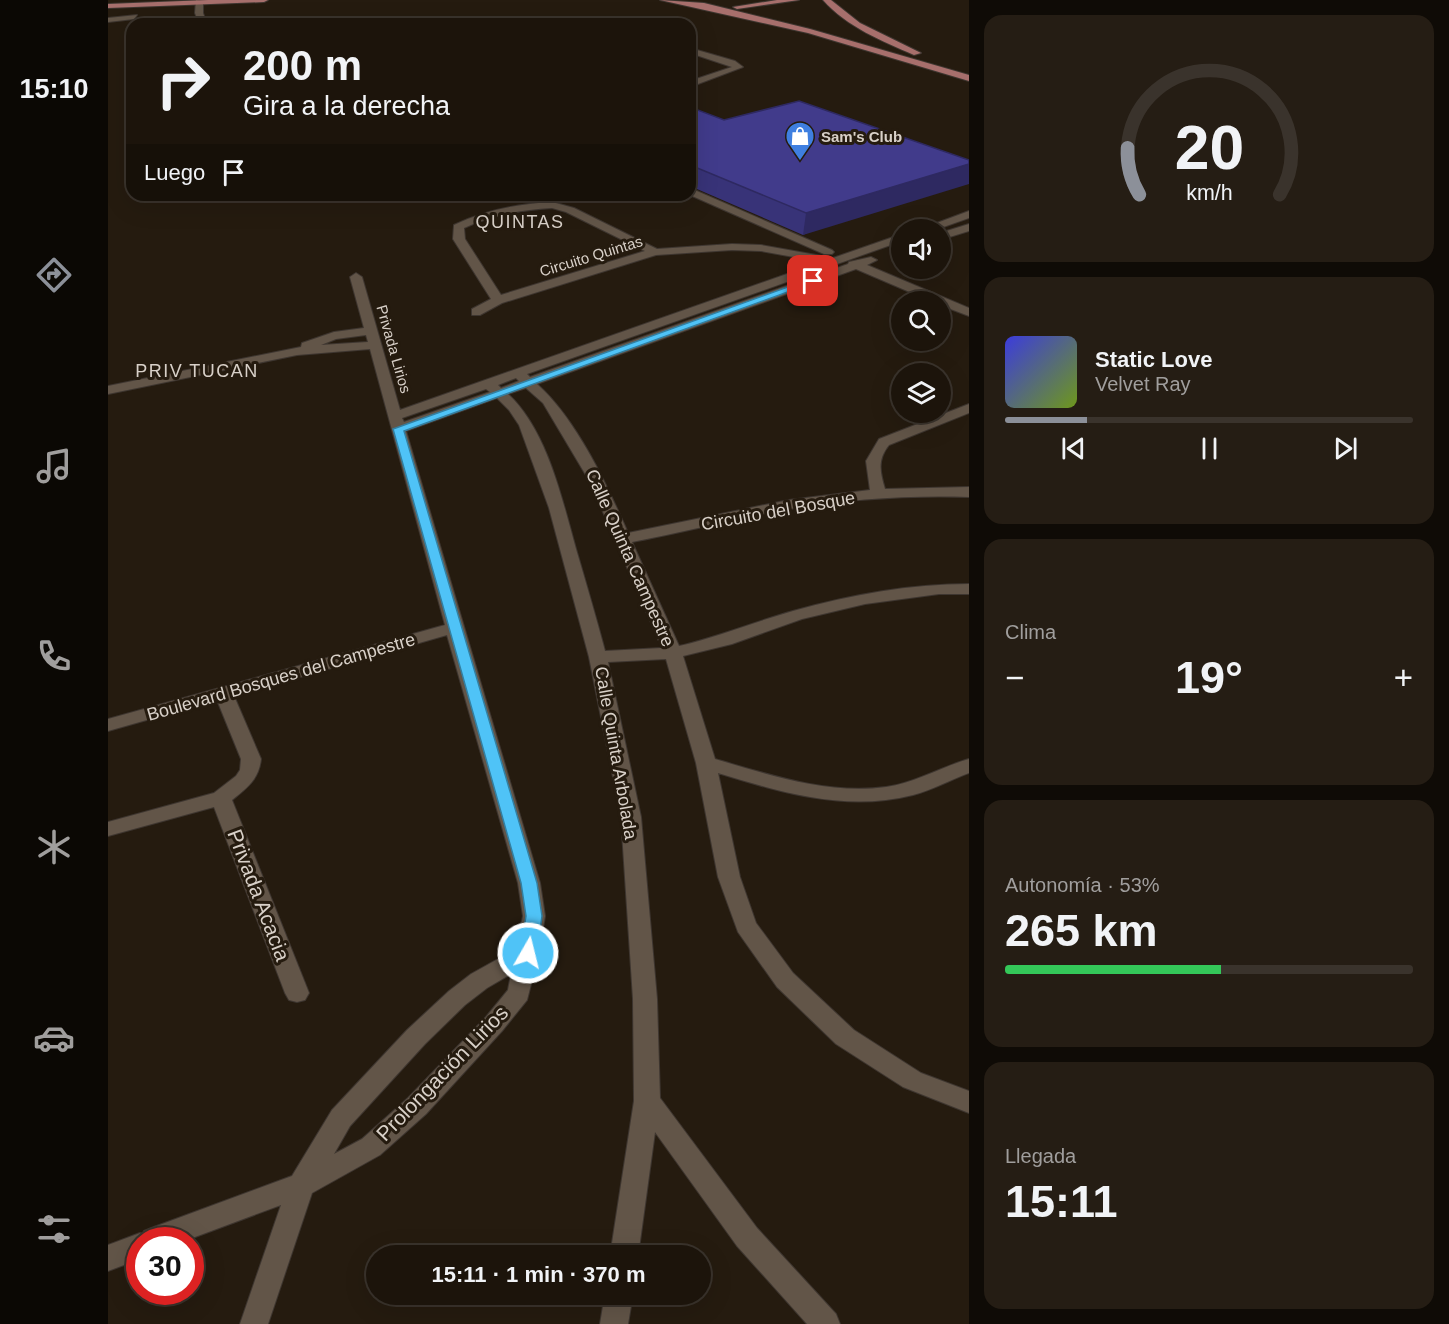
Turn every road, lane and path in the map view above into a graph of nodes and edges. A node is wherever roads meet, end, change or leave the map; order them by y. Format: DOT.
graph roads {
  1 [pos="264,0"];
  2 [pos="664,0"];
  3 [pos="735,0"];
  4 [pos="795,0"];
  5 [pos="827,0"];
  6 [pos="199,2"];
  7 [pos="692,4"];
  8 [pos="108,6"];
  9 [pos="756,6"];
  10 [pos="774,11"];
  11 [pos="125,13"];
  12 [pos="137,18"];
  13 [pos="201,18"];
  14 [pos="126,19"];
  15 [pos="108,20"];
  16 [pos="803,20"];
  17 [pos="696,52"];
  18 [pos="917,53"];
  19 [pos="948,62"];
  20 [pos="969,78"];
  21 [pos="696,82"];
  22 [pos="696,194"];
  23 [pos="969,214"];
  24 [pos="951,220"];
  25 [pos="969,227"];
  26 [pos="951,233"];
  27 [pos="891,241"];
  28 [pos="720,249"];
  29 [pos="655,252"];
  30 [pos="891,254"];
  31 [pos="836,259"];
  32 [pos="857,265"];
  33 [pos="816,266"];
  34 [pos="357,277"];
  35 [pos="498,300"];
  36 [pos="476,312"];
  37 [pos="969,312"];
  38 [pos="370,332"];
  39 [pos="376,345"];
  40 [pos="297,351"];
  41 [pos="523,377"];
  42 [pos="494,388"];
  43 [pos="108,390"];
  44 [pos="969,408"];
  45 [pos="397,422"];
  46 [pos="969,492"];
  47 [pos="879,494"];
  48 [pos="624,539"];
  49 [pos="969,588"];
  50 [pos="454,628"];
  51 [pos="673,653"];
  52 [pos="598,657"];
  53 [pos="224,694"];
  54 [pos="108,725"];
  55 [pos="706,763"];
  56 [pos="969,766"];
  57 [pos="221,798"];
  58 [pos="108,829"];
  59 [pos="528,953"];
  60 [pos="297,993"];
  61 [pos="647,1101"];
  62 [pos="969,1102"];
  63 [pos="301,1185"];
  64 [pos="189,1227"];
  65 [pos="626,1245"];
  66 [pos="126,1251"];
  67 [pos="108,1258"];
  68 [pos="617,1305"];
  69 [pos="254,1324"];
  70 [pos="614,1324"];
  71 [pos="826,1324"];
  1 -- 6 [label="main road"];
  2 -- 7 [label="main road"];
  3 -- 9 [label="main road"];
  4 -- 9 [label="main road"];
  5 -- 18 [label="main road"];
  6 -- 8 [label="main road"];
  6 -- 13 [label="street"];
  7 -- 9 [label="main road"];
  7 -- 20 [label="main road"];
  9 -- 10 [label="main road"];
  11 -- 12 [label="street"];
  14 -- 15 [label="street"];
  16 -- 18 [label="main road"];
  17 -- 21 [label="street"];
  18 -- 19 [label="main road"];
  22 -- 31 [label="street"];
  23 -- 24 [label="street"];
  25 -- 26 [label="street"];
  27 -- 31 [label="street"];
  28 -- 29 [label="street, Circuito Quintas"];
  28 -- 31 [label="street, Circuito Quintas"];
  28 -- 33 [label="street, Circuito Quintas"];
  29 -- 35 [label="street, Circuito Quintas"];
  29 -- 35 [label="street"];
  30 -- 32 [label="street"];
  31 -- 32 [label="street"];
  31 -- 33 [label="street"];
  32 -- 37 [label="street"];
  32 -- 41 [label="street"];
  33 -- 41 [label="street"];
  34 -- 38 [label="street, Privada Lirios"];
  35 -- 36 [label="street, Circuito Quintas"];
  38 -- 39 [label="street, Privada Lirios"];
  38 -- 40 [label="street"];
  39 -- 40 [label="street"];
  39 -- 45 [label="street, Privada Lirios"];
  40 -- 43 [label="street"];
  41 -- 42 [label="street"];
  41 -- 48 [label="street, Calle Quinta Campestre"];
  42 -- 45 [label="street"];
  42 -- 52 [label="street, Calle Quinta Arbolada"];
  44 -- 47 [label="street"];
  45 -- 50 [label="street, Prolongación Lirios"];
  46 -- 47 [label="street, Circuito del Bosque"];
  47 -- 48 [label="street, Circuito del Bosque"];
  48 -- 51 [label="street, Calle Quinta Campestre"];
  49 -- 51 [label="street"];
  50 -- 53 [label="street, Boulevard Bosques del Campestre"];
  50 -- 59 [label="street, Prolongación Lirios"];
  51 -- 52 [label="street"];
  51 -- 55 [label="street, Calle Quinta Campestre"];
  52 -- 61 [label="street, Calle Quinta Arbolada"];
  53 -- 54 [label="street, Boulevard Bosques del Campestre"];
  53 -- 57 [label="street"];
  55 -- 56 [label="street"];
  55 -- 62 [label="street, Calle Quinta Campestre"];
  57 -- 58 [label="street"];
  57 -- 60 [label="street, Privada Acacia"];
  59 -- 63 [label="street, Prolongación Lirios"];
  59 -- 63 [label="street, Prolongación Lirios"];
  61 -- 65 [label="street, Calle Quinta Arbolada"];
  61 -- 71 [label="street"];
  63 -- 64 [label="street"];
  63 -- 69 [label="street"];
  66 -- 67 [label="street"];
  68 -- 70 [label="street"];
}
